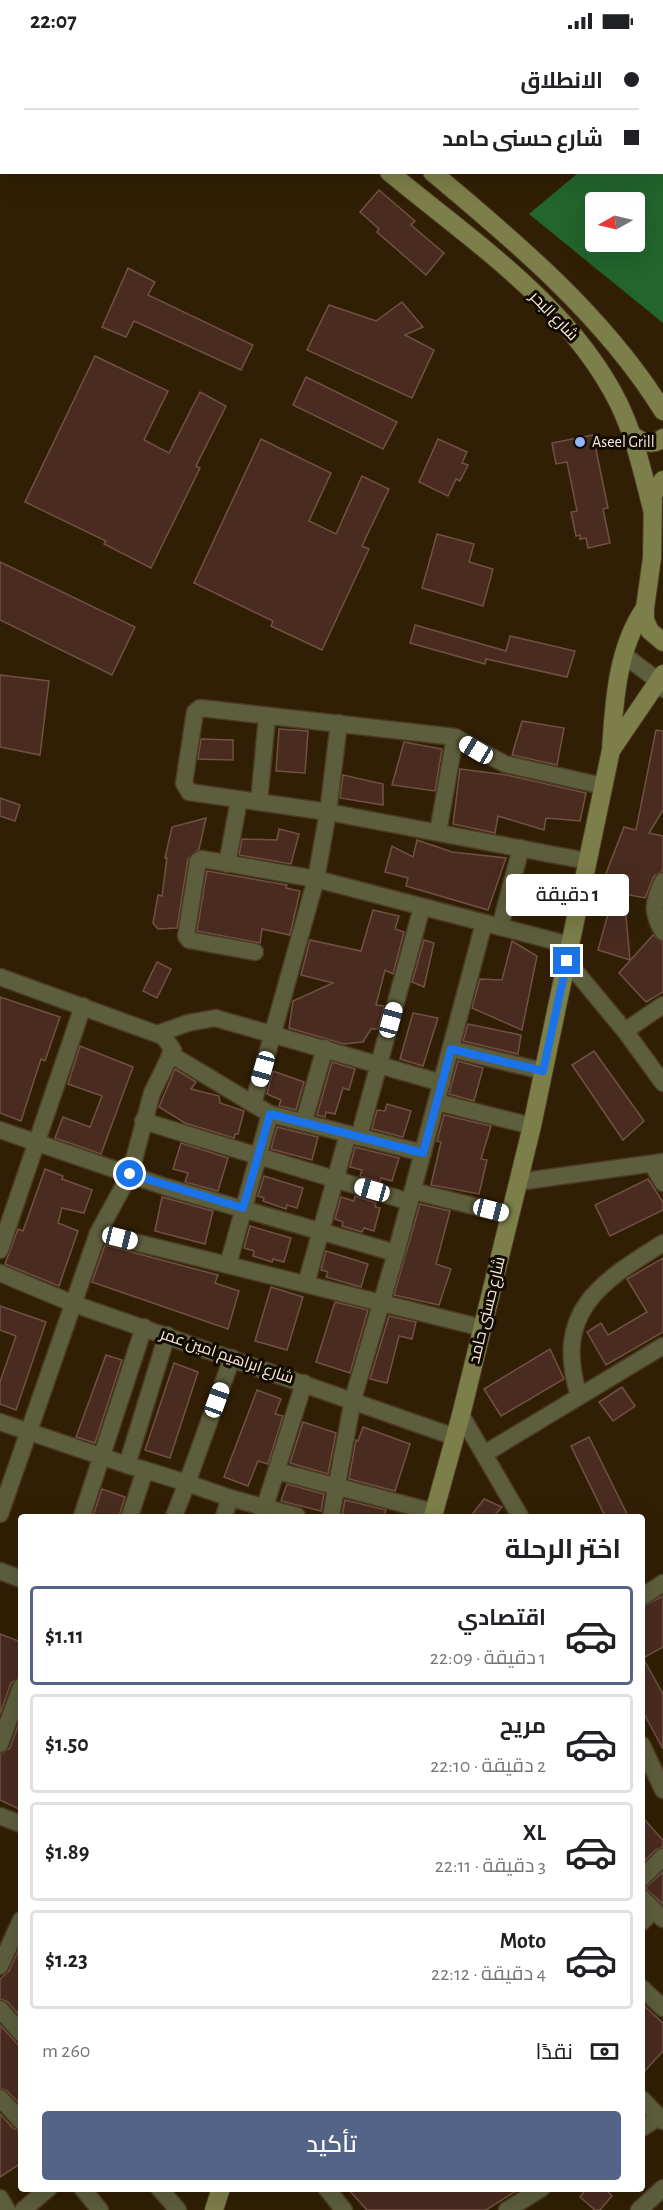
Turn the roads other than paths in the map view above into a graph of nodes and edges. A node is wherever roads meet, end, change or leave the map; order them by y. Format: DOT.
graph roads {
  1 [pos="390,174"];
  2 [pos="434,174"];
  3 [pos="663,411"];
  4 [pos="631,434"];
  5 [pos="663,438"];
  6 [pos="663,480"];
  7 [pos="652,509"];
  8 [pos="645,608"];
  9 [pos="663,642"];
  10 [pos="624,655"];
  11 [pos="661,681"];
  12 [pos="267,717"];
  13 [pos="339,723"];
  14 [pos="454,737"];
  15 [pos="611,750"];
  16 [pos="603,786"];
  17 [pos="239,800"];
  18 [pos="259,802"];
  19 [pos="328,812"];
  20 [pos="438,832"];
  21 [pos="521,848"];
  22 [pos="587,861"];
  23 [pos="227,864"];
  24 [pos="316,879"];
  25 [pos="663,881"];
  26 [pos="422,907"];
  27 [pos="492,925"];
  28 [pos="663,932"];
  29 [pos="255,952"];
  30 [pos="568,953"];
  31 [pos="0,976"];
  32 [pos="663,1005"];
  33 [pos="83,1006"];
  34 [pos="625,1031"];
  35 [pos="157,1034"];
  36 [pos="272,1034"];
  37 [pos="325,1048"];
  38 [pos="451,1049"];
  39 [pos="170,1054"];
  40 [pos="379,1065"];
  41 [pos="543,1071"];
  42 [pos="442,1083"];
  43 [pos="663,1083"];
  44 [pos="437,1102"];
  45 [pos="253,1104"];
  46 [pos="270,1114"];
  47 [pos="143,1121"];
  48 [pos="304,1121"];
  49 [pos="532,1126"];
  50 [pos="0,1130"];
  51 [pos="353,1135"];
  52 [pos="37,1142"];
  53 [pos="423,1153"];
  54 [pos="258,1156"];
  55 [pos="658,1163"];
  56 [pos="130,1174"];
  57 [pos="335,1179"];
  58 [pos="518,1182"];
  59 [pos="663,1183"];
  60 [pos="411,1196"];
  61 [pos="243,1208"];
  62 [pos="510,1215"];
  63 [pos="321,1231"];
  64 [pos="99,1233"];
  65 [pos="663,1243"];
  66 [pos="0,1250"];
  67 [pos="396,1253"];
  68 [pos="228,1265"];
  69 [pos="0,1273"];
  70 [pos="306,1284"];
  71 [pos="381,1302"];
  72 [pos="74,1304"];
  73 [pos="144,1327"];
  74 [pos="483,1328"];
  75 [pos="168,1335"];
  76 [pos="663,1346"];
  77 [pos="232,1358"];
  78 [pos="304,1383"];
  79 [pos="579,1396"];
  80 [pos="353,1399"];
  81 [pos="461,1415"];
  82 [pos="0,1422"];
  83 [pos="29,1432"];
  84 [pos="455,1437"];
  85 [pos="484,1454"];
  86 [pos="101,1457"];
  87 [pos="127,1465"];
  88 [pos="144,1470"];
  89 [pos="277,1471"];
  90 [pos="187,1483"];
  91 [pos="338,1487"];
  92 [pos="230,1498"];
  93 [pos="263,1512"];
  94 [pos="0,1514"];
  95 [pos="83,1514"];
  96 [pos="131,1514"];
  97 [pos="175,1514"];
  98 [pos="225,1514"];
  99 [pos="280,1514"];
  100 [pos="331,1514"];
  101 [pos="433,1514"];
  102 [pos="519,1514"];
  103 [pos="0,1571"];
  104 [pos="18,1578"];
  105 [pos="663,1583"];
  106 [pos="645,1594"];
  107 [pos="18,1695"];
  108 [pos="0,1744"];
  109 [pos="645,1751"];
  110 [pos="663,1790"];
  111 [pos="0,1815"];
  112 [pos="18,1823"];
  113 [pos="663,1857"];
  114 [pos="645,1875"];
  115 [pos="645,1901"];
  116 [pos="658,1915"];
  117 [pos="18,1929"];
  118 [pos="0,1966"];
  119 [pos="645,1990"];
  120 [pos="662,2004"];
  121 [pos="0,2010"];
  122 [pos="18,2030"];
  123 [pos="0,2098"];
  124 [pos="645,2102"];
  125 [pos="18,2118"];
  126 [pos="661,2119"];
  127 [pos="645,2127"];
  128 [pos="663,2188"];
  129 [pos="44,2192"];
  130 [pos="85,2192"];
  131 [pos="162,2192"];
  132 [pos="220,2192"];
  133 [pos="329,2192"];
  134 [pos="536,2192"];
  135 [pos="0,2198"];
  136 [pos="7,2210"];
  137 [pos="23,2210"];
  138 [pos="100,2210"];
  139 [pos="178,2210"];
  140 [pos="214,2210"];
  141 [pos="344,2210"];
  142 [pos="507,2210"];
  143 [pos="639,2210"];
  1 -- 4 [label="street, شارع البحر"];
  2 -- 3 [label="street, شارع البحر"];
  4 -- 5 [label="street"];
  4 -- 7 [label="street, شارع البحر"];
  6 -- 7 [label="street"];
  7 -- 8 [label="street"];
  8 -- 9 [label="street"];
  8 -- 10 [label="street, شارع حسنى حامد"];
  10 -- 11 [label="street"];
  10 -- 15 [label="street, شارع حسنى حامد"];
  11 -- 15 [label="street, شارع حسنى حامد"];
  12 -- 13 [label="street"];
  12 -- 17 [label="street"];
  12 -- 18 [label="street"];
  13 -- 14 [label="street"];
  13 -- 19 [label="street"];
  14 -- 16 [label="street"];
  14 -- 20 [label="street"];
  15 -- 16 [label="street, شارع حسنى حامد"];
  16 -- 22 [label="street, شارع حسنى حامد"];
  17 -- 18 [label="street"];
  17 -- 23 [label="street"];
  18 -- 19 [label="street"];
  19 -- 20 [label="street"];
  19 -- 24 [label="street"];
  20 -- 21 [label="street"];
  21 -- 22 [label="street"];
  21 -- 27 [label="street"];
  22 -- 30 [label="street, شارع حسنى حامد"];
  23 -- 24 [label="street"];
  23 -- 29 [label="street"];
  24 -- 26 [label="street"];
  24 -- 36 [label="street"];
  25 -- 28 [label="street"];
  26 -- 27 [label="street"];
  26 -- 40 [label="street"];
  27 -- 30 [label="street"];
  27 -- 38 [label="street"];
  30 -- 34 [label="street"];
  30 -- 41 [label="street, شارع حسنى حامد"];
  31 -- 33 [label="street"];
  32 -- 34 [label="street"];
  33 -- 35 [label="street"];
  33 -- 52 [label="street"];
  34 -- 43 [label="street"];
  35 -- 36 [label="street"];
  35 -- 39 [label="street"];
  36 -- 37 [label="street"];
  36 -- 45 [label="street"];
  37 -- 40 [label="street"];
  37 -- 48 [label="street"];
  38 -- 41 [label="street"];
  38 -- 42 [label="street"];
  39 -- 45 [label="street"];
  39 -- 47 [label="street"];
  40 -- 42 [label="street"];
  40 -- 51 [label="street"];
  41 -- 49 [label="street, شارع حسنى حامد"];
  42 -- 44 [label="street"];
  44 -- 49 [label="street"];
  44 -- 53 [label="street"];
  45 -- 46 [label="street"];
  46 -- 48 [label="street"];
  46 -- 54 [label="street"];
  47 -- 54 [label="street"];
  47 -- 56 [label="street"];
  48 -- 51 [label="street"];
  49 -- 58 [label="street, شارع حسنى حامد"];
  50 -- 52 [label="street"];
  51 -- 53 [label="street"];
  51 -- 57 [label="street"];
  52 -- 56 [label="street"];
  52 -- 66 [label="street"];
  53 -- 60 [label="street"];
  54 -- 57 [label="street"];
  54 -- 61 [label="street"];
  55 -- 58 [label="street"];
  55 -- 59 [label="street"];
  56 -- 61 [label="street"];
  56 -- 64 [label="street"];
  57 -- 60 [label="street"];
  57 -- 63 [label="street"];
  58 -- 62 [label="street, شارع حسنى حامد"];
  60 -- 62 [label="street"];
  60 -- 67 [label="street"];
  61 -- 63 [label="street"];
  61 -- 68 [label="street"];
  62 -- 74 [label="street, شارع حسنى حامد"];
  63 -- 67 [label="street"];
  63 -- 70 [label="street"];
  64 -- 68 [label="street"];
  64 -- 72 [label="street"];
  65 -- 79 [label="street"];
  67 -- 71 [label="street"];
  68 -- 70 [label="street"];
  69 -- 72 [label="street, شارع ابراهيم امين عمر"];
  70 -- 71 [label="street"];
  71 -- 74 [label="street"];
  71 -- 80 [label="street"];
  72 -- 73 [label="street, شارع ابراهيم امين عمر"];
  72 -- 83 [label="street"];
  73 -- 75 [label="street, شارع ابراهيم امين عمر"];
  73 -- 86 [label="street"];
  74 -- 81 [label="street, شارع حسنى حامد"];
  75 -- 77 [label="street, شارع ابراهيم امين عمر"];
  75 -- 87 [label="street"];
  76 -- 79 [label="street"];
  77 -- 78 [label="street, شارع ابراهيم امين عمر"];
  77 -- 90 [label="street"];
  78 -- 80 [label="street, شارع ابراهيم امين عمر"];
  78 -- 89 [label="street"];
  79 -- 85 [label="street"];
  80 -- 84 [label="street, شارع ابراهيم امين عمر"];
  80 -- 91 [label="street"];
  81 -- 84 [label="street, شارع حسنى حامد"];
  81 -- 85 [label="street"];
  82 -- 83 [label="street"];
  83 -- 86 [label="street"];
  83 -- 94 [label="street"];
  84 -- 101 [label="street, شارع حسنى حامد"];
  85 -- 102 [label="street"];
  86 -- 87 [label="street"];
  86 -- 95 [label="street"];
  87 -- 88 [label="street"];
  88 -- 90 [label="street"];
  88 -- 96 [label="street"];
  89 -- 91 [label="street"];
  89 -- 93 [label="street"];
  90 -- 92 [label="street"];
  90 -- 97 [label="street"];
  91 -- 100 [label="street"];
  91 -- 101 [label="street"];
  92 -- 93 [label="street"];
  92 -- 98 [label="street"];
  93 -- 99 [label="street"];
  103 -- 104 [label="street"];
  105 -- 106 [label="street"];
  107 -- 108 [label="street"];
  109 -- 110 [label="street"];
  111 -- 112 [label="street"];
  113 -- 114 [label="street"];
  115 -- 116 [label="street"];
  117 -- 118 [label="street"];
  119 -- 120 [label="street"];
  121 -- 122 [label="street"];
  123 -- 125 [label="street"];
  124 -- 126 [label="street"];
  126 -- 127 [label="street"];
  128 -- 143 [label="street"];
  129 -- 137 [label="street"];
  130 -- 138 [label="street"];
  131 -- 139 [label="street"];
  132 -- 140 [label="street"];
  133 -- 141 [label="street"];
  134 -- 142 [label="street"];
  135 -- 136 [label="street"];
}
